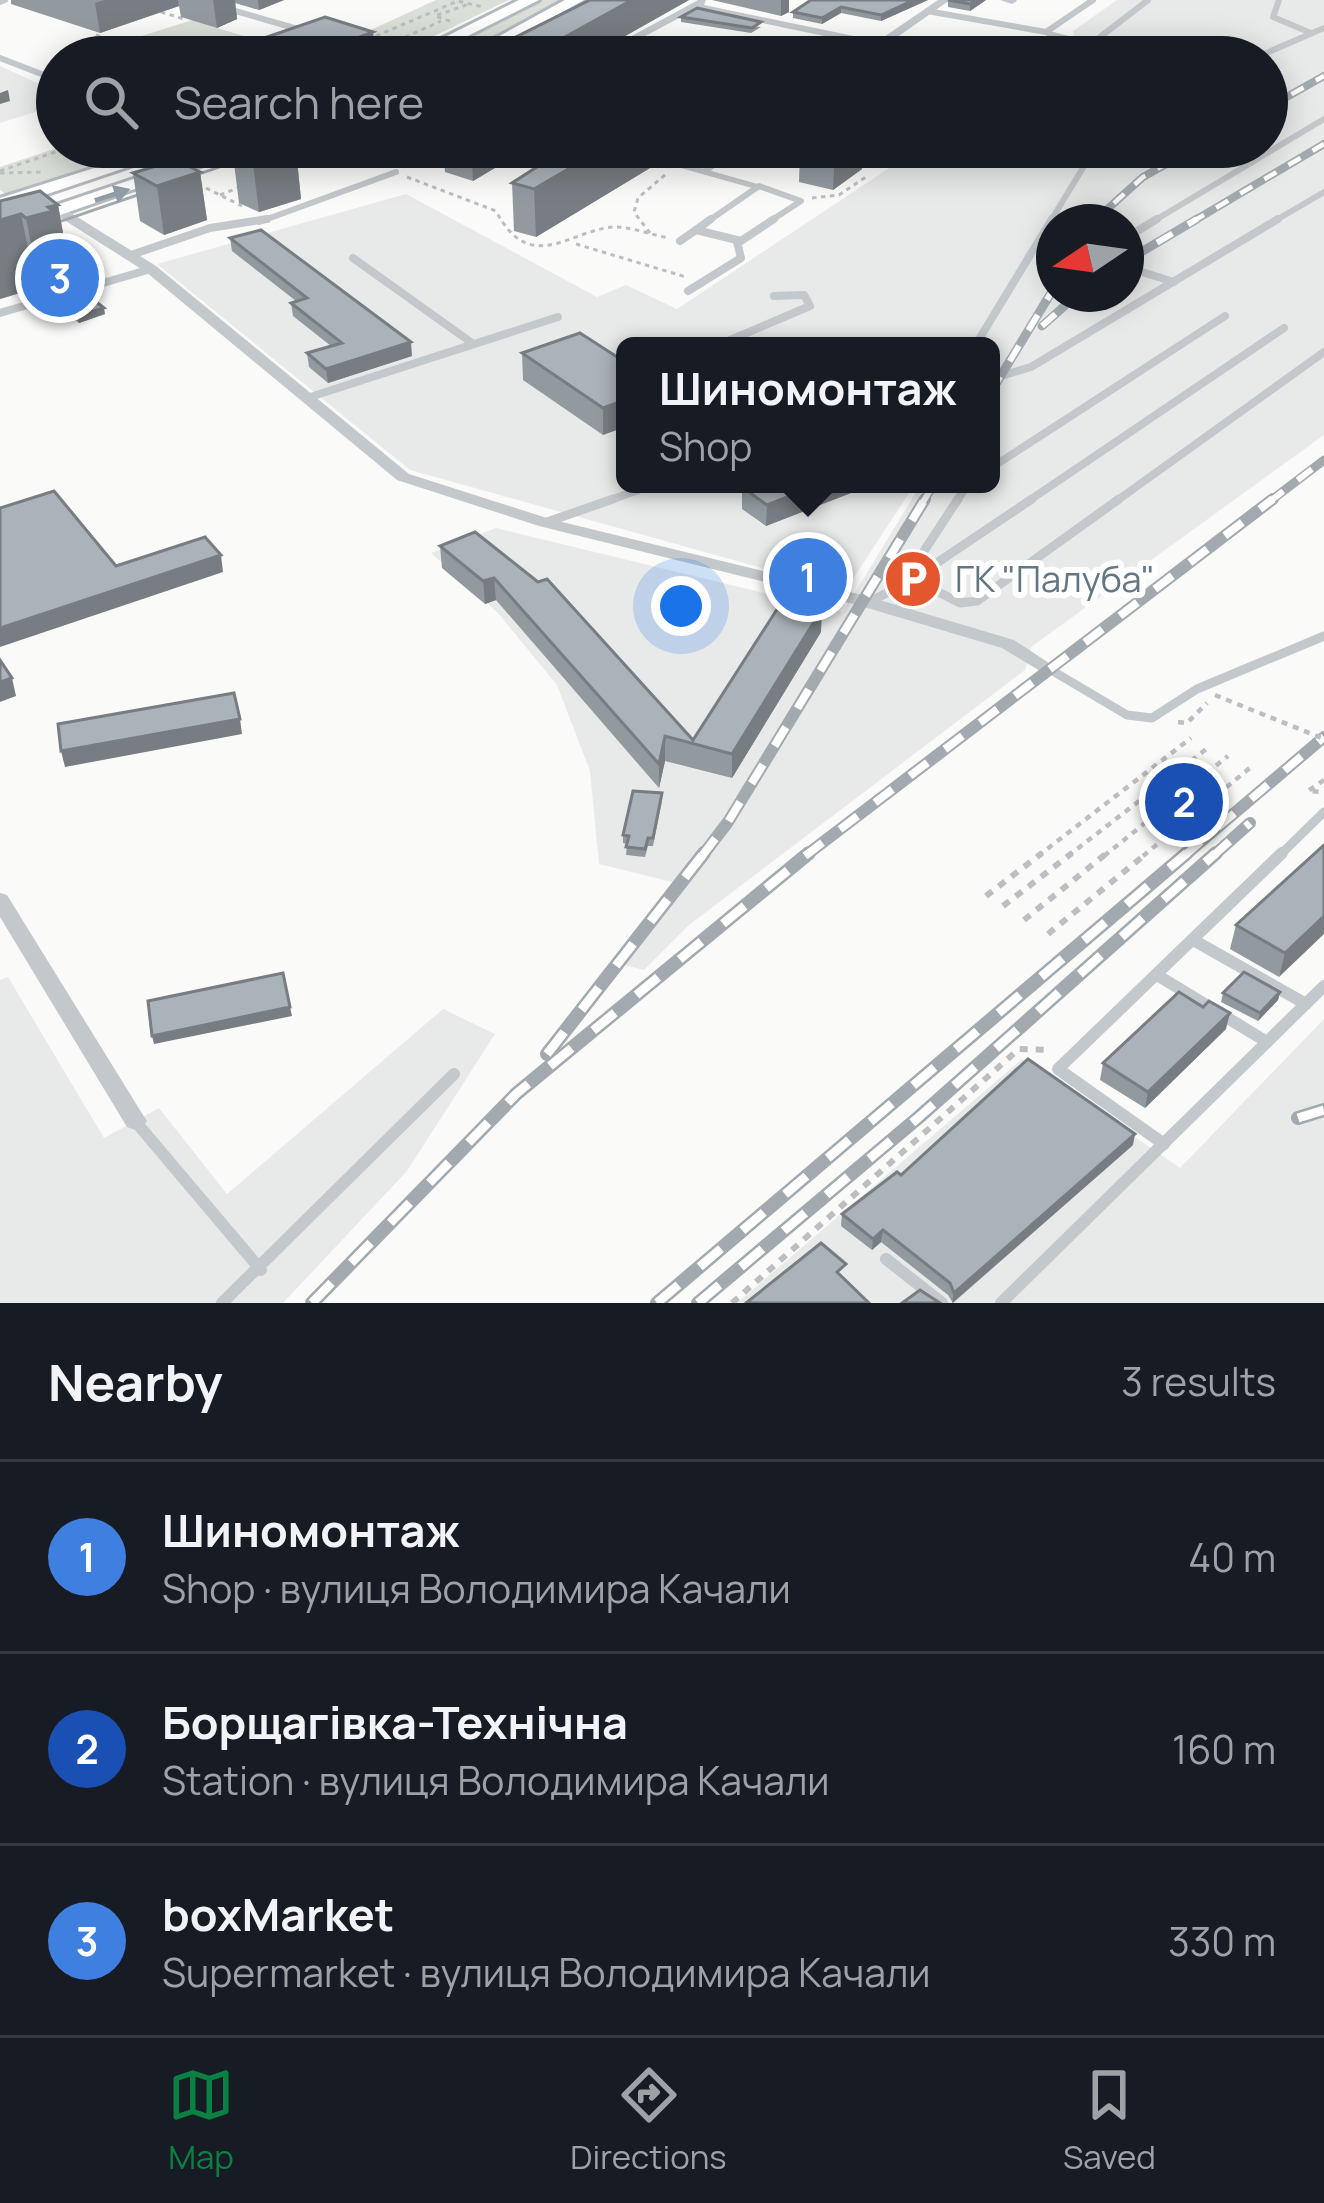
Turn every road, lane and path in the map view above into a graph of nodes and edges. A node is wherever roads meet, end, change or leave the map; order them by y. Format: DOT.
graph roads {
  1 [pos="531,0"];
  2 [pos="576,0"];
  3 [pos="945,0"];
  4 [pos="1093,0"];
  5 [pos="1148,0"];
  6 [pos="1279,0"];
  7 [pos="458,1"];
  8 [pos="700,3"];
  9 [pos="209,4"];
  10 [pos="470,4"];
  11 [pos="927,11"];
  12 [pos="431,12"];
  13 [pos="457,12"];
  14 [pos="160,13"];
  15 [pos="440,14"];
  16 [pos="184,19"];
  17 [pos="441,21"];
  18 [pos="1324,28"];
  19 [pos="1043,32"];
  20 [pos="313,33"];
  21 [pos="1311,33"];
  22 [pos="375,36"];
  23 [pos="409,36"];
  24 [pos="456,36"];
  25 [pos="511,36"];
  26 [pos="638,36"];
  27 [pos="835,36"];
  28 [pos="891,36"];
  29 [pos="1057,36"];
  30 [pos="1105,36"];
  31 [pos="1288,43"];
  32 [pos="0,58"];
  33 [pos="36,72"];
  34 [pos="1324,119"];
  35 [pos="1288,141"];
  36 [pos="36,158"];
  37 [pos="113,168"];
  38 [pos="186,168"];
  39 [pos="285,168"];
  40 [pos="673,168"];
  41 [pos="693,168"];
  42 [pos="709,168"];
  43 [pos="866,168"];
  44 [pos="1083,168"];
  45 [pos="1242,168"];
  46 [pos="0,170"];
  47 [pos="280,170"];
  48 [pos="705,171"];
  49 [pos="396,172"];
  50 [pos="194,182"];
  51 [pos="251,182"];
  52 [pos="759,186"];
  53 [pos="1324,192"];
  54 [pos="30,195"];
  55 [pos="220,195"];
  56 [pos="800,199"];
  57 [pos="0,204"];
  58 [pos="62,211"];
  59 [pos="269,219"];
  60 [pos="1144,227"];
  61 [pos="0,230"];
  62 [pos="695,230"];
  63 [pos="650,233"];
  64 [pos="680,241"];
  65 [pos="737,242"];
  66 [pos="573,243"];
  67 [pos="57,250"];
  68 [pos="131,255"];
  69 [pos="353,258"];
  70 [pos="151,269"];
  71 [pos="1144,273"];
  72 [pos="703,282"];
  73 [pos="1174,282"];
  74 [pos="98,285"];
  75 [pos="688,291"];
  76 [pos="774,296"];
  77 [pos="0,313"];
  78 [pos="1225,316"];
  79 [pos="558,317"];
  80 [pos="1284,328"];
  81 [pos="737,337"];
  82 [pos="980,337"];
  83 [pos="472,344"];
  84 [pos="1324,352"];
  85 [pos="1000,377"];
  86 [pos="308,398"];
  87 [pos="1000,462"];
  88 [pos="630,493"];
  89 [pos="962,493"];
  90 [pos="545,523"];
  91 [pos="913,579"];
  92 [pos="868,602"];
  93 [pos="1324,636"];
  94 [pos="1046,667"];
  95 [pos="1186,723"];
  96 [pos="1190,738"];
  97 [pos="1324,740"];
  98 [pos="1209,748"];
  99 [pos="1228,756"];
  100 [pos="1251,767"];
  101 [pos="1324,780"];
  102 [pos="1324,792"];
  103 [pos="1324,812"];
  104 [pos="986,896"];
  105 [pos="0,900"];
  106 [pos="1003,906"];
  107 [pos="1024,920"];
  108 [pos="1048,934"];
  109 [pos="1196,941"];
  110 [pos="1157,975"];
  111 [pos="1324,986"];
  112 [pos="1306,1004"];
  113 [pos="1268,1042"];
  114 [pos="1077,1050"];
  115 [pos="454,1075"];
  116 [pos="135,1121"];
  117 [pos="1164,1144"];
  118 [pos="886,1259"];
  119 [pos="261,1270"];
  120 [pos="222,1303"];
  121 [pos="732,1303"];
  122 [pos="942,1303"];
  123 [pos="1001,1303"];
  1 -- 24 [label="main road"];
  2 -- 25 [label="main road"];
  3 -- 11 [label="street"];
  4 -- 19 [label="lane"];
  5 -- 30 [label="lane"];
  6 -- 21 [label="lane"];
  7 -- 12 [label="path"];
  8 -- 26 [label="street"];
  8 -- 27 [label="street"];
  9 -- 20 [label="lane"];
  10 -- 13 [label="path"];
  11 -- 19 [label="lane"];
  11 -- 28 [label="street"];
  12 -- 15 [label="path"];
  12 -- 22 [label="path"];
  13 -- 15 [label="path"];
  13 -- 17 [label="path"];
  14 -- 16 [label="path"];
  15 -- 17 [label="path"];
  17 -- 23 [label="path"];
  18 -- 21 [label="lane"];
  19 -- 29 [label="lane"];
  21 -- 31 [label="lane"];
  32 -- 33 [label="lane"];
  34 -- 35 [label="lane"];
  36 -- 46 [label="path"];
  37 -- 54 [label="main road"];
  58 -- 38 [label="main road, one-way"];
  39 -- 47 [label="path"];
  40 -- 63 [label="path"];
  41 -- 48 [label="street"];
  42 -- 48 [label="lane"];
  43 -- 56 [label="path"];
  44 -- 82 [label="lane"];
  45 -- 60 [label="lane"];
  48 -- 52 [label="street"];
  49 -- 59 [label="lane"];
  49 -- 66 [label="path"];
  50 -- 55 [label="path"];
  51 -- 55 [label="path"];
  52 -- 56 [label="lane"];
  52 -- 62 [label="lane"];
  53 -- 73 [label="lane"];
  54 -- 57 [label="main road"];
  54 -- 58 [label="street"];
  55 -- 59 [label="path"];
  56 -- 65 [label="lane"];
  58 -- 61 [label="main road"];
  58 -- 68 [label="street"];
  59 -- 68 [label="lane"];
  62 -- 64 [label="lane"];
  62 -- 65 [label="lane"];
  63 -- 64 [label="path"];
  63 -- 66 [label="path"];
  65 -- 72 [label="lane"];
  66 -- 72 [label="path"];
  67 -- 74 [label="lane"];
  68 -- 70 [label="street"];
  69 -- 83 [label="lane"];
  70 -- 74 [label="lane"];
  70 -- 86 [label="street"];
  71 -- 73 [label="lane"];
  72 -- 75 [label="lane"];
  73 -- 85 [label="lane"];
  74 -- 77 [label="lane"];
  76 -- 81 [label="lane"];
  78 -- 87 [label="lane"];
  79 -- 83 [label="lane"];
  80 -- 91 [label="lane"];
  83 -- 86 [label="lane"];
  84 -- 91 [label="lane"];
  86 -- 90 [label="street"];
  88 -- 90 [label="lane"];
  89 -- 91 [label="lane"];
  90 -- 92 [label="street"];
  91 -- 92 [label="lane"];
  92 -- 94 [label="street"];
  93 -- 94 [label="lane"];
  95 -- 97 [label="path, bridge"];
  96 -- 104 [label="path"];
  98 -- 106 [label="path"];
  99 -- 107 [label="path"];
  100 -- 108 [label="path"];
  101 -- 102 [label="path"];
  103 -- 109 [label="lane"];
  105 -- 116 [label="street"];
  109 -- 110 [label="lane"];
  109 -- 112 [label="lane"];
  110 -- 113 [label="lane"];
  110 -- 114 [label="lane"];
  111 -- 112 [label="lane"];
  112 -- 113 [label="lane"];
  113 -- 117 [label="lane"];
  114 -- 117 [label="lane"];
  114 -- 121 [label="path"];
  115 -- 119 [label="lane"];
  116 -- 119 [label="lane"];
  117 -- 123 [label="lane"];
  118 -- 122 [label="lane"];
  119 -- 120 [label="lane"];
}
